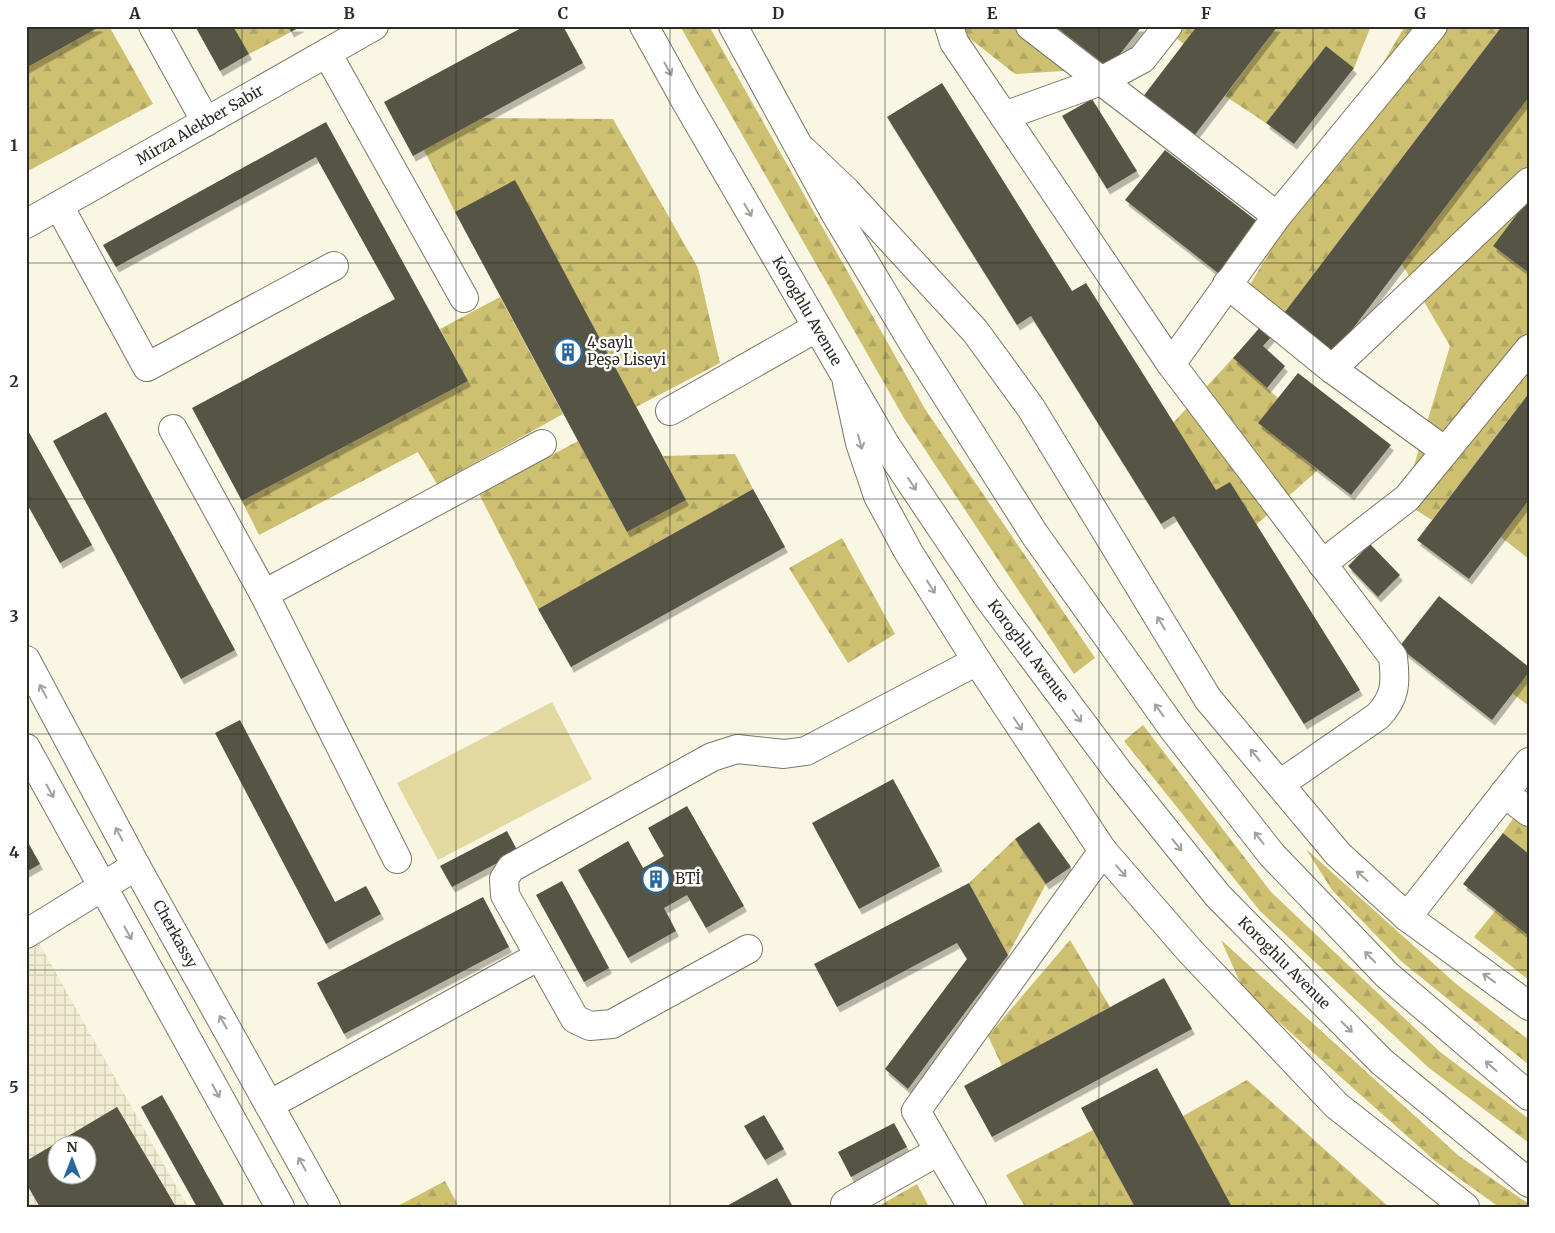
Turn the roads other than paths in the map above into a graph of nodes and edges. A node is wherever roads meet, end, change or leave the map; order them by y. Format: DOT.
graph roads {
  1 [pos="153,26"];
  2 [pos="374,26"];
  3 [pos="644,26"];
  4 [pos="733,26"];
  5 [pos="949,26"];
  6 [pos="1030,26"];
  7 [pos="1168,26"];
  8 [pos="1433,26"];
  9 [pos="327,53"];
  10 [pos="1101,81"];
  11 [pos="1004,116"];
  12 [pos="206,122"];
  13 [pos="800,146"];
  14 [pos="1529,182"];
  15 [pos="58,206"];
  16 [pos="1277,216"];
  17 [pos="26,224"];
  18 [pos="334,266"];
  19 [pos="1228,284"];
  20 [pos="464,298"];
  21 [pos="816,328"];
  22 [pos="1529,349"];
  23 [pos="1171,364"];
  24 [pos="1332,370"];
  25 [pos="846,377"];
  26 [pos="670,411"];
  27 [pos="173,429"];
  28 [pos="542,444"];
  29 [pos="1445,451"];
  30 [pos="1322,564"];
  31 [pos="264,594"];
  32 [pos="26,660"];
  33 [pos="977,662"];
  34 [pos="26,748"];
  35 [pos="1529,762"];
  36 [pos="1280,784"];
  37 [pos="1504,793"];
  38 [pos="1529,812"];
  39 [pos="1103,851"];
  40 [pos="397,859"];
  41 [pos="136,866"];
  42 [pos="102,886"];
  43 [pos="1407,918"];
  44 [pos="26,934"];
  45 [pos="748,950"];
  46 [pos="539,956"];
  47 [pos="1529,1006"];
  48 [pos="1529,1096"];
  49 [pos="269,1105"];
  50 [pos="939,1151"];
  51 [pos="1529,1183"];
  52 [pos="280,1207"];
  53 [pos="326,1207"];
  54 [pos="846,1207"];
  55 [pos="972,1207"];
  56 [pos="1465,1207"];
  1 -- 12 [label="street"];
  2 -- 9 [label="street, Mirza Alekber Sabir"];
  3 -- 21 [label="street, Koroghlu Avenue, one-way"];
  4 -- 13 [label="street"];
  5 -- 11 [label="street"];
  6 -- 10 [label="street"];
  7 -- 10 [label="street"];
  8 -- 16 [label="street"];
  9 -- 12 [label="street, Mirza Alekber Sabir"];
  9 -- 20 [label="street"];
  10 -- 11 [label="street"];
  10 -- 16 [label="street"];
  11 -- 23 [label="street"];
  12 -- 15 [label="street, Mirza Alekber Sabir"];
  36 -- 13 [label="street, one-way"];
  48 -- 13 [label="street, one-way"];
  14 -- 24 [label="street"];
  15 -- 17 [label="street, Mirza Alekber Sabir"];
  15 -- 18 [label="street"];
  16 -- 19 [label="street"];
  19 -- 23 [label="street"];
  19 -- 24 [label="street"];
  21 -- 25 [label="street, Koroghlu Avenue"];
  21 -- 26 [label="street"];
  22 -- 29 [label="street"];
  23 -- 30 [label="street"];
  24 -- 29 [label="street"];
  25 -- 33 [label="street, one-way"];
  25 -- 51 [label="street, Koroghlu Avenue, one-way"];
  27 -- 31 [label="street"];
  28 -- 31 [label="street"];
  29 -- 30 [label="street"];
  30 -- 36 [label="street"];
  31 -- 40 [label="street"];
  41 -- 32 [label="street, Cherkassy, one-way"];
  33 -- 39 [label="street, one-way"];
  33 -- 46 [label="street"];
  34 -- 42 [label="street, one-way"];
  35 -- 37 [label="street"];
  43 -- 36 [label="street, one-way"];
  37 -- 38 [label="street"];
  37 -- 43 [label="street"];
  39 -- 50 [label="street"];
  39 -- 56 [label="street, one-way"];
  41 -- 42 [label="street"];
  49 -- 41 [label="street, Cherkassy, one-way"];
  42 -- 44 [label="street"];
  42 -- 52 [label="street, one-way"];
  47 -- 43 [label="street, one-way"];
  45 -- 46 [label="street"];
  46 -- 49 [label="street"];
  53 -- 49 [label="street, Cherkassy, one-way"];
  50 -- 54 [label="street"];
  50 -- 55 [label="street"];
}
